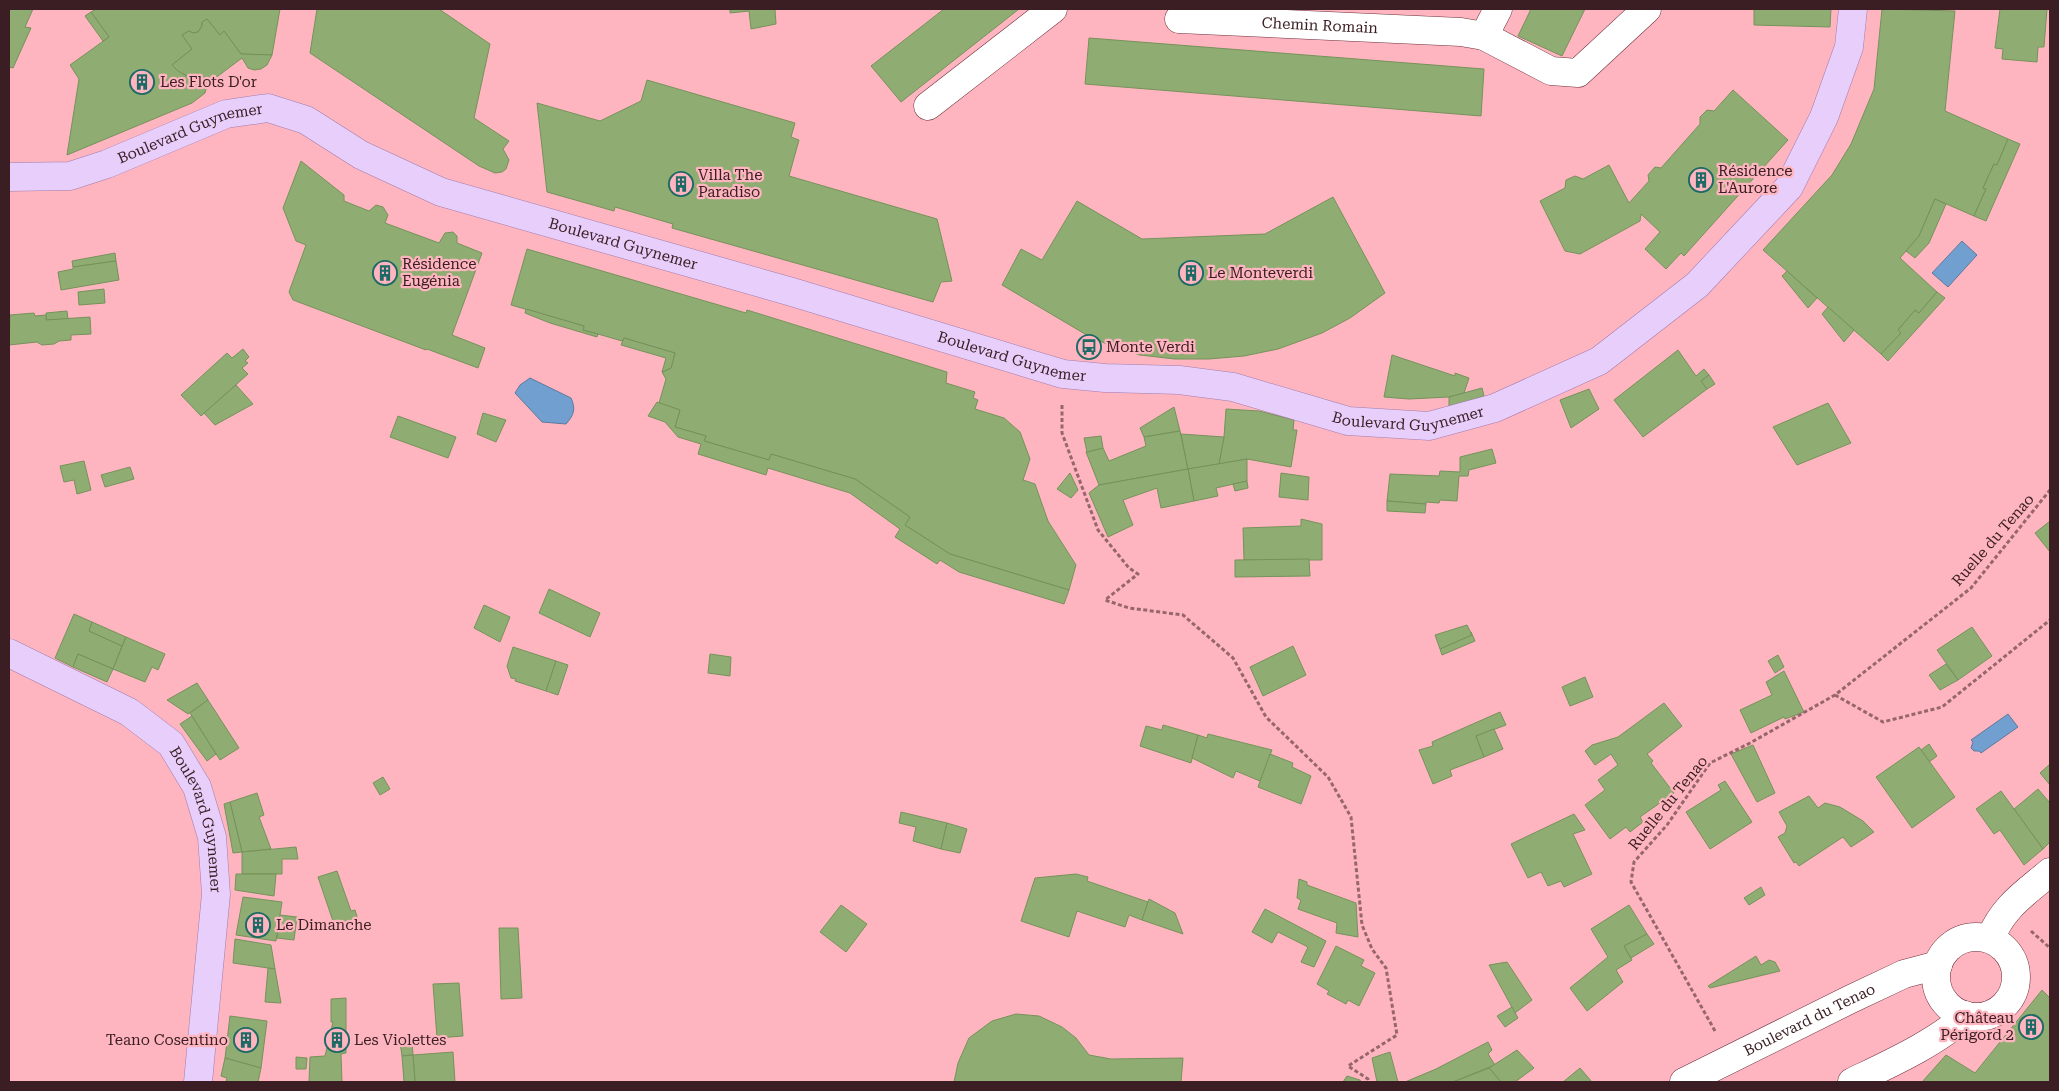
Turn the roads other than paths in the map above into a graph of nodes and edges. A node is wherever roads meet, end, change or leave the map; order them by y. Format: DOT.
graph roads {
  1 [pos="1053,9"];
  2 [pos="1498,9"];
  3 [pos="1647,9"];
  4 [pos="1853,9"];
  5 [pos="1179,19"];
  6 [pos="1468,25"];
  7 [pos="928,106"];
  8 [pos="9,177"];
  9 [pos="9,653"];
  10 [pos="2050,872"];
  11 [pos="1990,939"];
  12 [pos="1938,965"];
  13 [pos="1965,1015"];
  14 [pos="198,1082"];
  15 [pos="1684,1082"];
  16 [pos="1852,1082"];
  1 -- 7 [label="street"];
  2 -- 6 [label="street"];
  3 -- 6 [label="street, Chemin Romain"];
  4 -- 8 [label="main road, Boulevard Guynemer"];
  5 -- 6 [label="street, Chemin Romain"];
  9 -- 14 [label="main road, Boulevard Guynemer"];
  10 -- 11 [label="street"];
  11 -- 12 [label="street"];
  11 -- 13 [label="street"];
  12 -- 13 [label="street"];
  12 -- 15 [label="street, Boulevard du Tenao"];
  13 -- 16 [label="street"];
}
